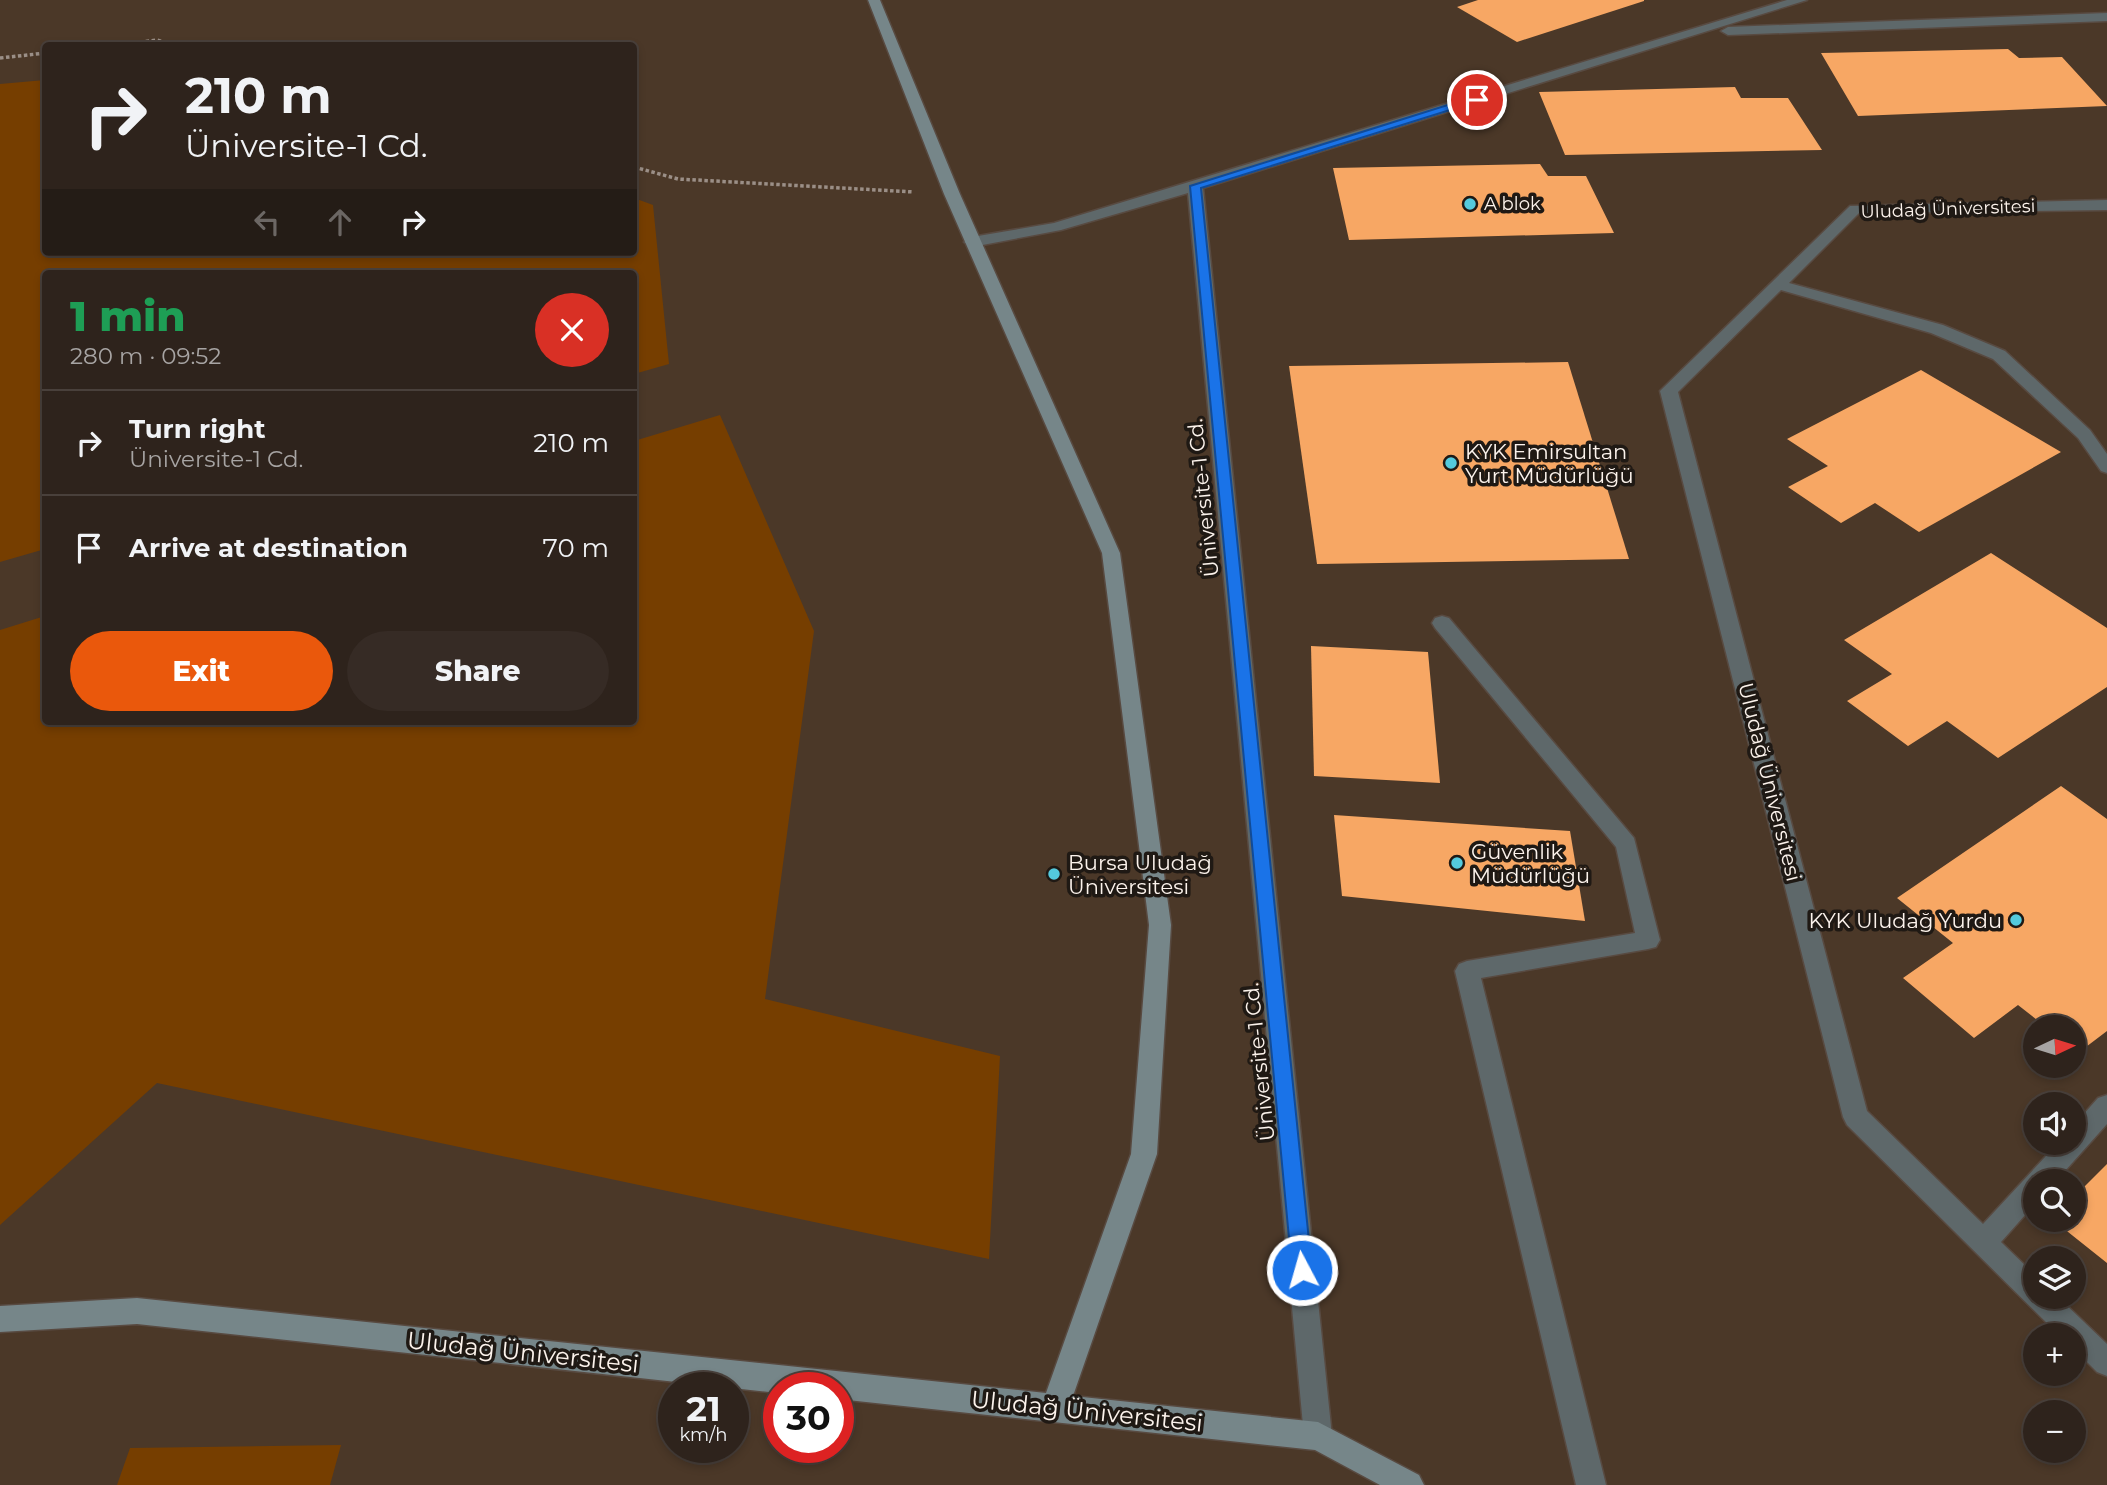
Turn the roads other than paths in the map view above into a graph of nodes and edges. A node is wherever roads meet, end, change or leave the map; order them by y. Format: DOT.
graph roads {
  1 [pos="874,0"];
  2 [pos="1801,0"];
  3 [pos="2107,17"];
  4 [pos="1699,32"];
  5 [pos="1195,186"];
  6 [pos="2107,205"];
  7 [pos="972,242"];
  8 [pos="1776,284"];
  9 [pos="2107,467"];
  10 [pos="1442,623"];
  11 [pos="2107,1106"];
  12 [pos="2050,1169"];
  13 [pos="2023,1199"];
  14 [pos="1984,1242"];
  15 [pos="2023,1281"];
  16 [pos="2051,1309"];
  17 [pos="0,1319"];
  18 [pos="2107,1363"];
  19 [pos="1055,1408"];
  20 [pos="1318,1436"];
  21 [pos="1409,1485"];
  22 [pos="1591,1485"];
  1 -- 7 [label="street"];
  2 -- 4 [label="street"];
  3 -- 4 [label="street"];
  4 -- 5 [label="street"];
  5 -- 7 [label="street"];
  5 -- 20 [label="street, Üniversite-1 Cd."];
  6 -- 8 [label="street, Uludağ Üniversitesi"];
  7 -- 19 [label="street"];
  8 -- 9 [label="street"];
  8 -- 14 [label="street, Uludağ Üniversitesi"];
  10 -- 22 [label="street"];
  11 -- 12 [label="street"];
  13 -- 14 [label="street"];
  14 -- 15 [label="street, Uludağ Üniversitesi"];
  16 -- 18 [label="street"];
  17 -- 19 [label="street, Uludağ Üniversitesi"];
  19 -- 20 [label="street, Uludağ Üniversitesi"];
  20 -- 21 [label="street, Uludağ Üniversitesi"];
}
